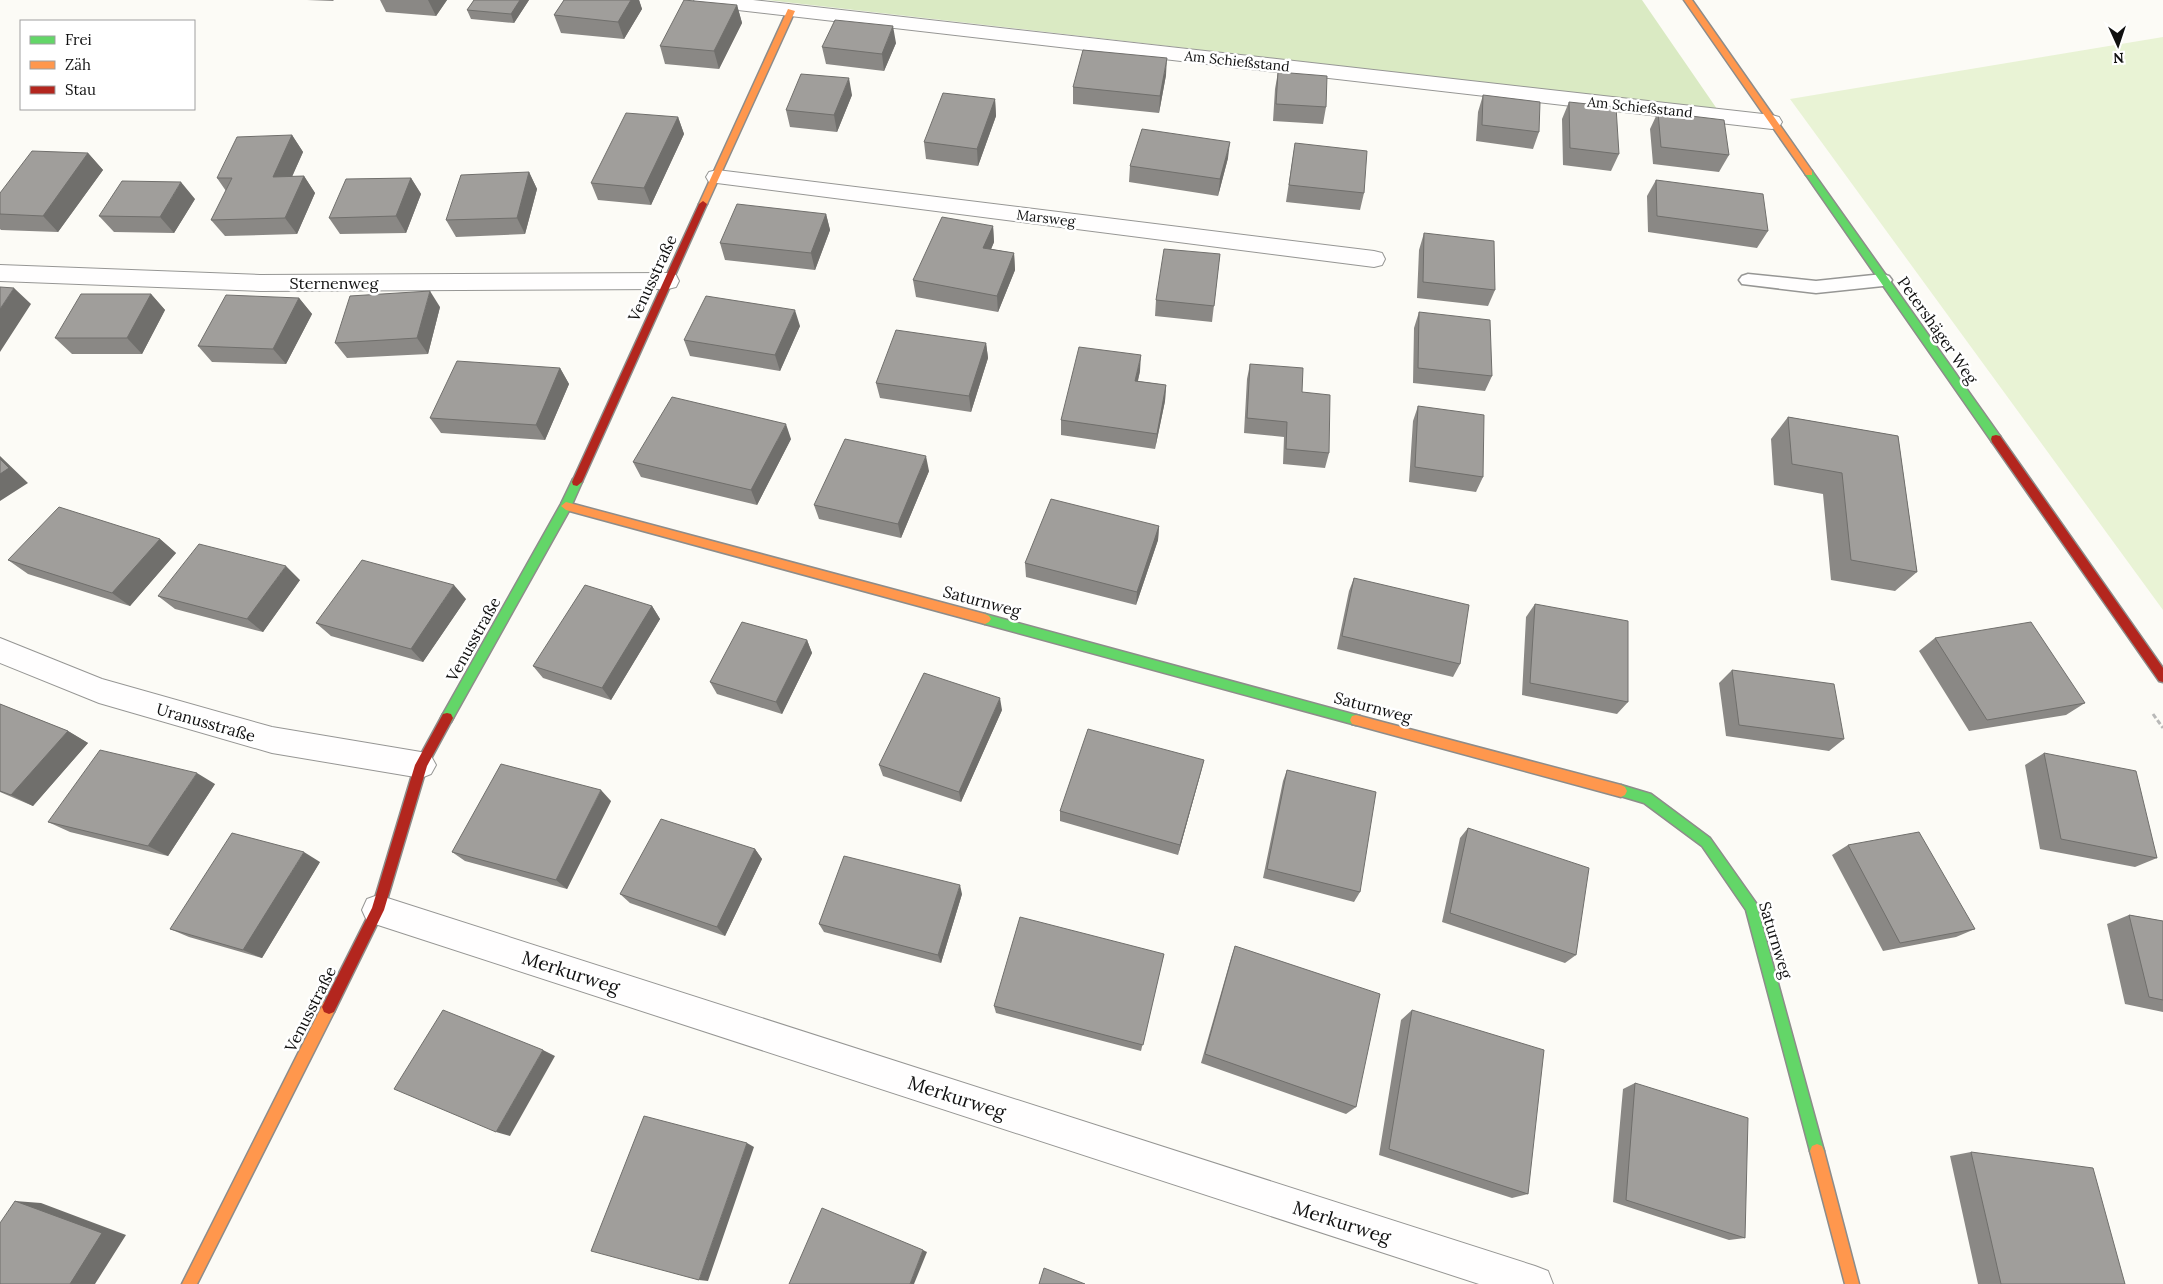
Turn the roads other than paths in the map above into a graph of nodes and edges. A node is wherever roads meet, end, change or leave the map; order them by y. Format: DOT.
graph roads {
  1 [pos="703,0"];
  2 [pos="1688,0"];
  3 [pos="791,11"];
  4 [pos="1772,122"];
  5 [pos="717,177"];
  6 [pos="1374,259"];
  7 [pos="0,273"];
  8 [pos="668,280"];
  9 [pos="1748,280"];
  10 [pos="1883,280"];
  11 [pos="566,506"];
  12 [pos="0,650"];
  13 [pos="2163,677"];
  14 [pos="421,765"];
  15 [pos="378,910"];
  16 [pos="189,1284"];
  17 [pos="1535,1284"];
  18 [pos="1852,1284"];
  1 -- 3 [label="street, Am Schießstand"];
  2 -- 4 [label="street, Petershäger Weg"];
  3 -- 4 [label="street, Am Schießstand"];
  3 -- 5 [label="street, Venusstraße"];
  4 -- 10 [label="street, Petershäger Weg"];
  5 -- 6 [label="street, Marsweg"];
  5 -- 8 [label="street, Venusstraße"];
  7 -- 8 [label="street, Sternenweg"];
  8 -- 11 [label="street, Venusstraße"];
  9 -- 10 [label="lane"];
  10 -- 13 [label="street, Petershäger Weg"];
  11 -- 14 [label="street, Venusstraße"];
  11 -- 18 [label="street, Saturnweg"];
  12 -- 14 [label="street, Uranusstraße"];
  14 -- 15 [label="street, Venusstraße"];
  15 -- 16 [label="street, Venusstraße"];
  15 -- 17 [label="street, Merkurweg"];
}
